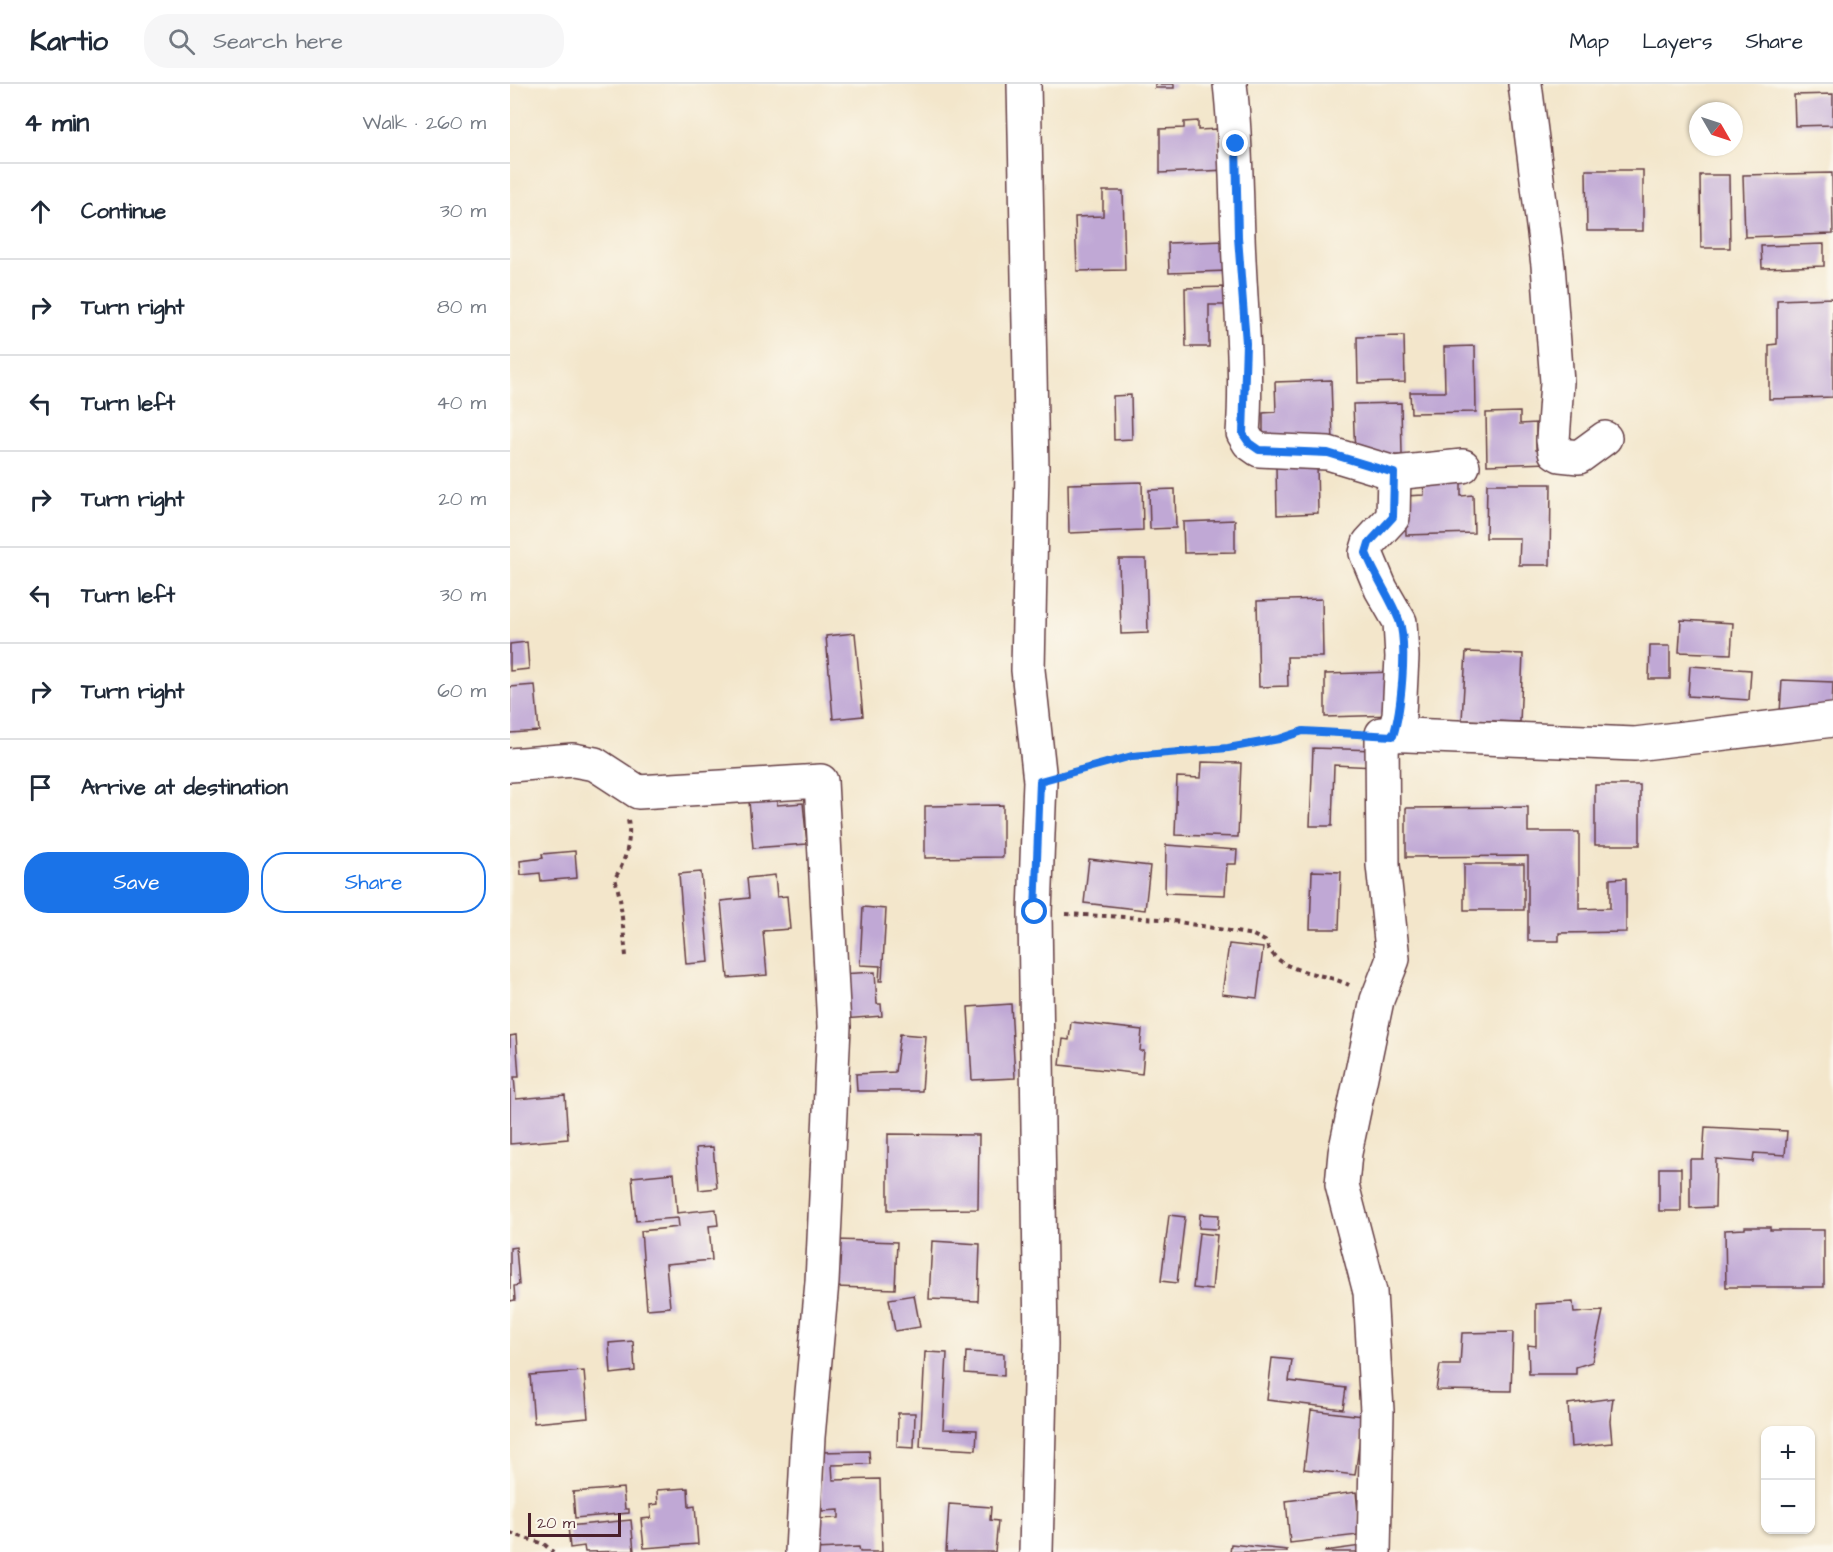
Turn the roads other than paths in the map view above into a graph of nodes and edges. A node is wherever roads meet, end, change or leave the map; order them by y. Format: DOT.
graph roads {
  1 [pos="1024,84"];
  2 [pos="1230,84"];
  3 [pos="1525,84"];
  4 [pos="1605,438"];
  5 [pos="1462,466"];
  6 [pos="1394,473"];
  7 [pos="1833,720"];
  8 [pos="1388,735"];
  9 [pos="510,765"];
  10 [pos="802,1552"];
  11 [pos="1036,1552"];
  12 [pos="1374,1552"];
  1 -- 11 [label="street"];
  2 -- 6 [label="street"];
  3 -- 4 [label="street"];
  5 -- 6 [label="street"];
  6 -- 8 [label="street"];
  7 -- 8 [label="street"];
  8 -- 12 [label="street"];
  9 -- 10 [label="street"];
}
